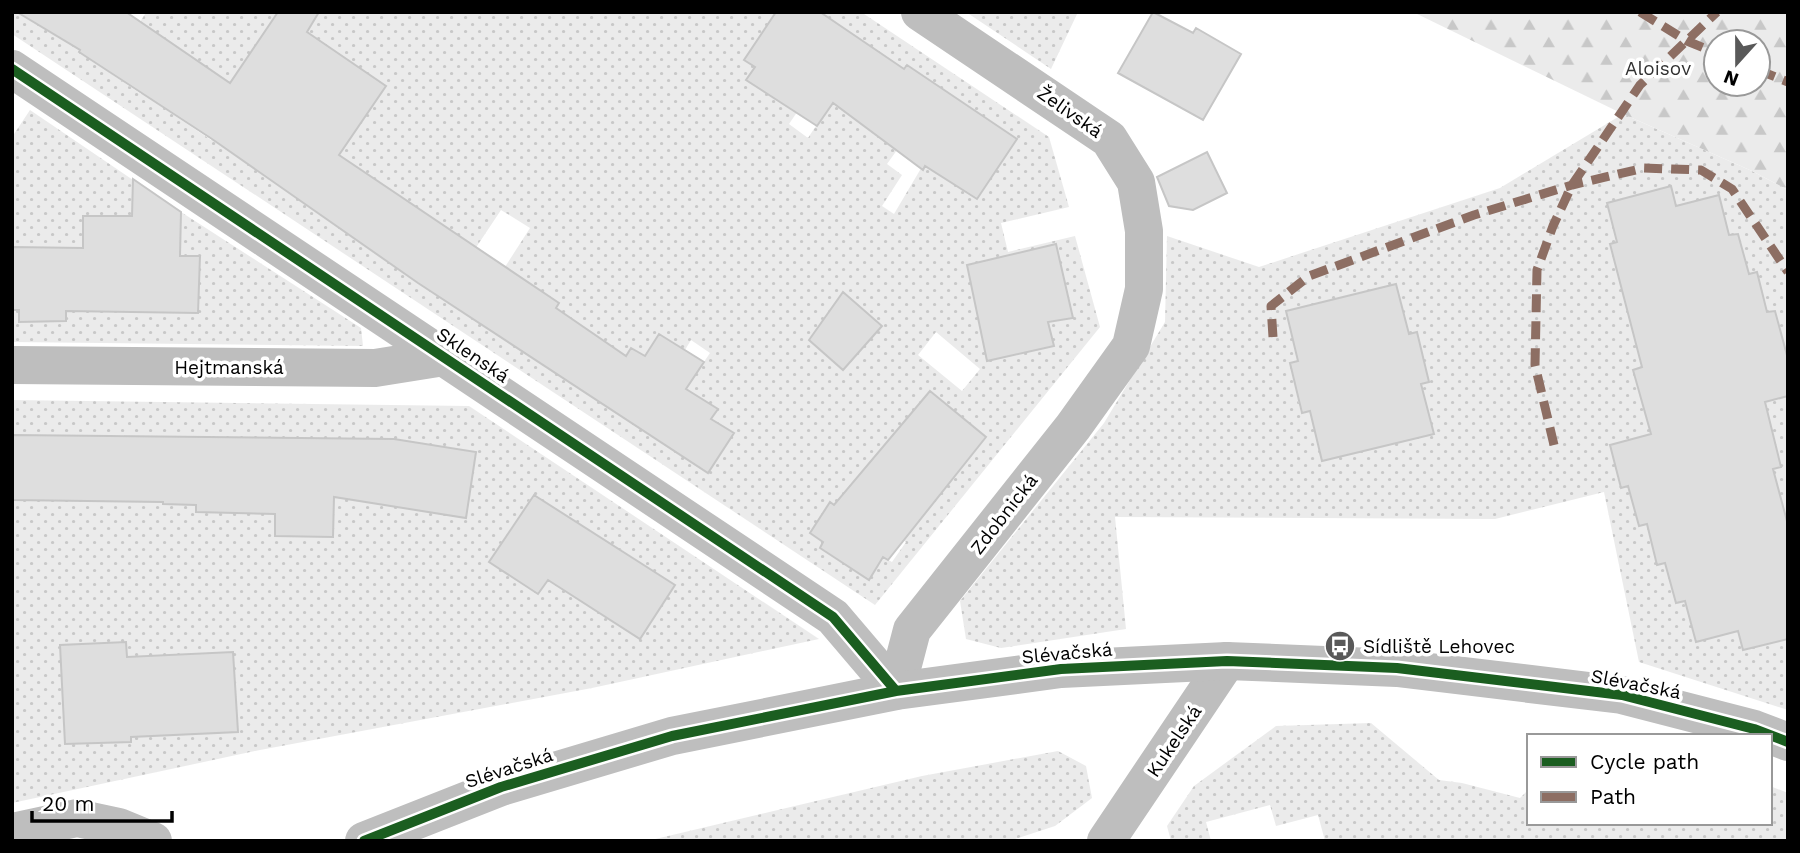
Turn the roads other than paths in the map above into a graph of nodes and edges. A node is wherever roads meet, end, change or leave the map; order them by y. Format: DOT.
graph roads {
  1 [pos="920,12"];
  2 [pos="12,69"];
  3 [pos="1131,346"];
  4 [pos="444,357"];
  5 [pos="12,365"];
  6 [pos="1227,661"];
  7 [pos="896,691"];
  8 [pos="1767,734"];
  9 [pos="12,832"];
  10 [pos="1117,834"];
  11 [pos="153,841"];
  12 [pos="364,841"];
  1 -- 3 [label="street, Želivská"];
  2 -- 4 [label="street, Sklenská"];
  3 -- 7 [label="street, Zdobnická"];
  4 -- 5 [label="street, Hejtmanská"];
  4 -- 7 [label="street, Sklenská"];
  6 -- 7 [label="street, Slévačská"];
  6 -- 8 [label="street, Slévačská"];
  6 -- 10 [label="street, Kukelská"];
  7 -- 12 [label="street, Slévačská"];
  9 -- 11 [label="street"];
}
